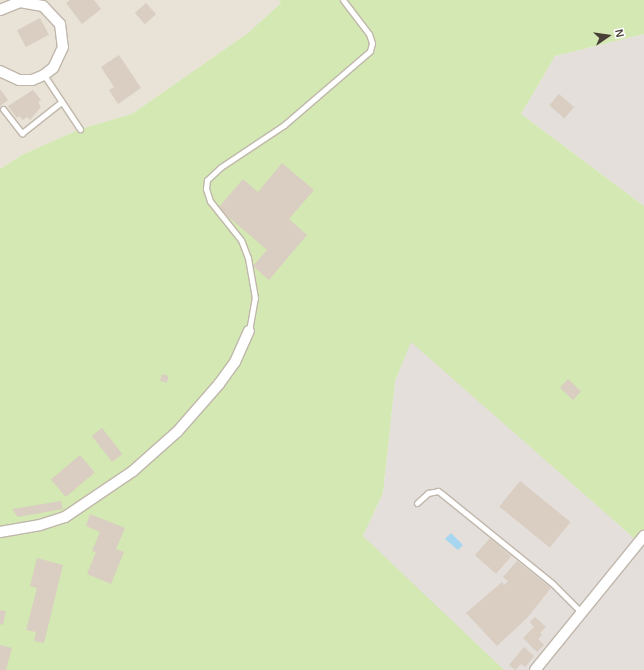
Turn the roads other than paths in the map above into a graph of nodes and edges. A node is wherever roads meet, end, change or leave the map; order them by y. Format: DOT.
graph roads {
  1 [pos="343,0"];
  2 [pos="5,5"];
  3 [pos="0,71"];
  4 [pos="44,75"];
  5 [pos="60,103"];
  6 [pos="3,109"];
  7 [pos="80,129"];
  8 [pos="249,331"];
  9 [pos="417,503"];
  10 [pos="0,532"];
  11 [pos="644,536"];
  12 [pos="582,613"];
  13 [pos="535,670"];
  1 -- 8 [label="lane"];
  2 -- 4 [label="street"];
  3 -- 4 [label="street"];
  4 -- 5 [label="lane"];
  5 -- 6 [label="lane"];
  5 -- 7 [label="lane"];
  8 -- 10 [label="street"];
  9 -- 12 [label="lane"];
  11 -- 12 [label="street"];
  12 -- 13 [label="street"];
}
